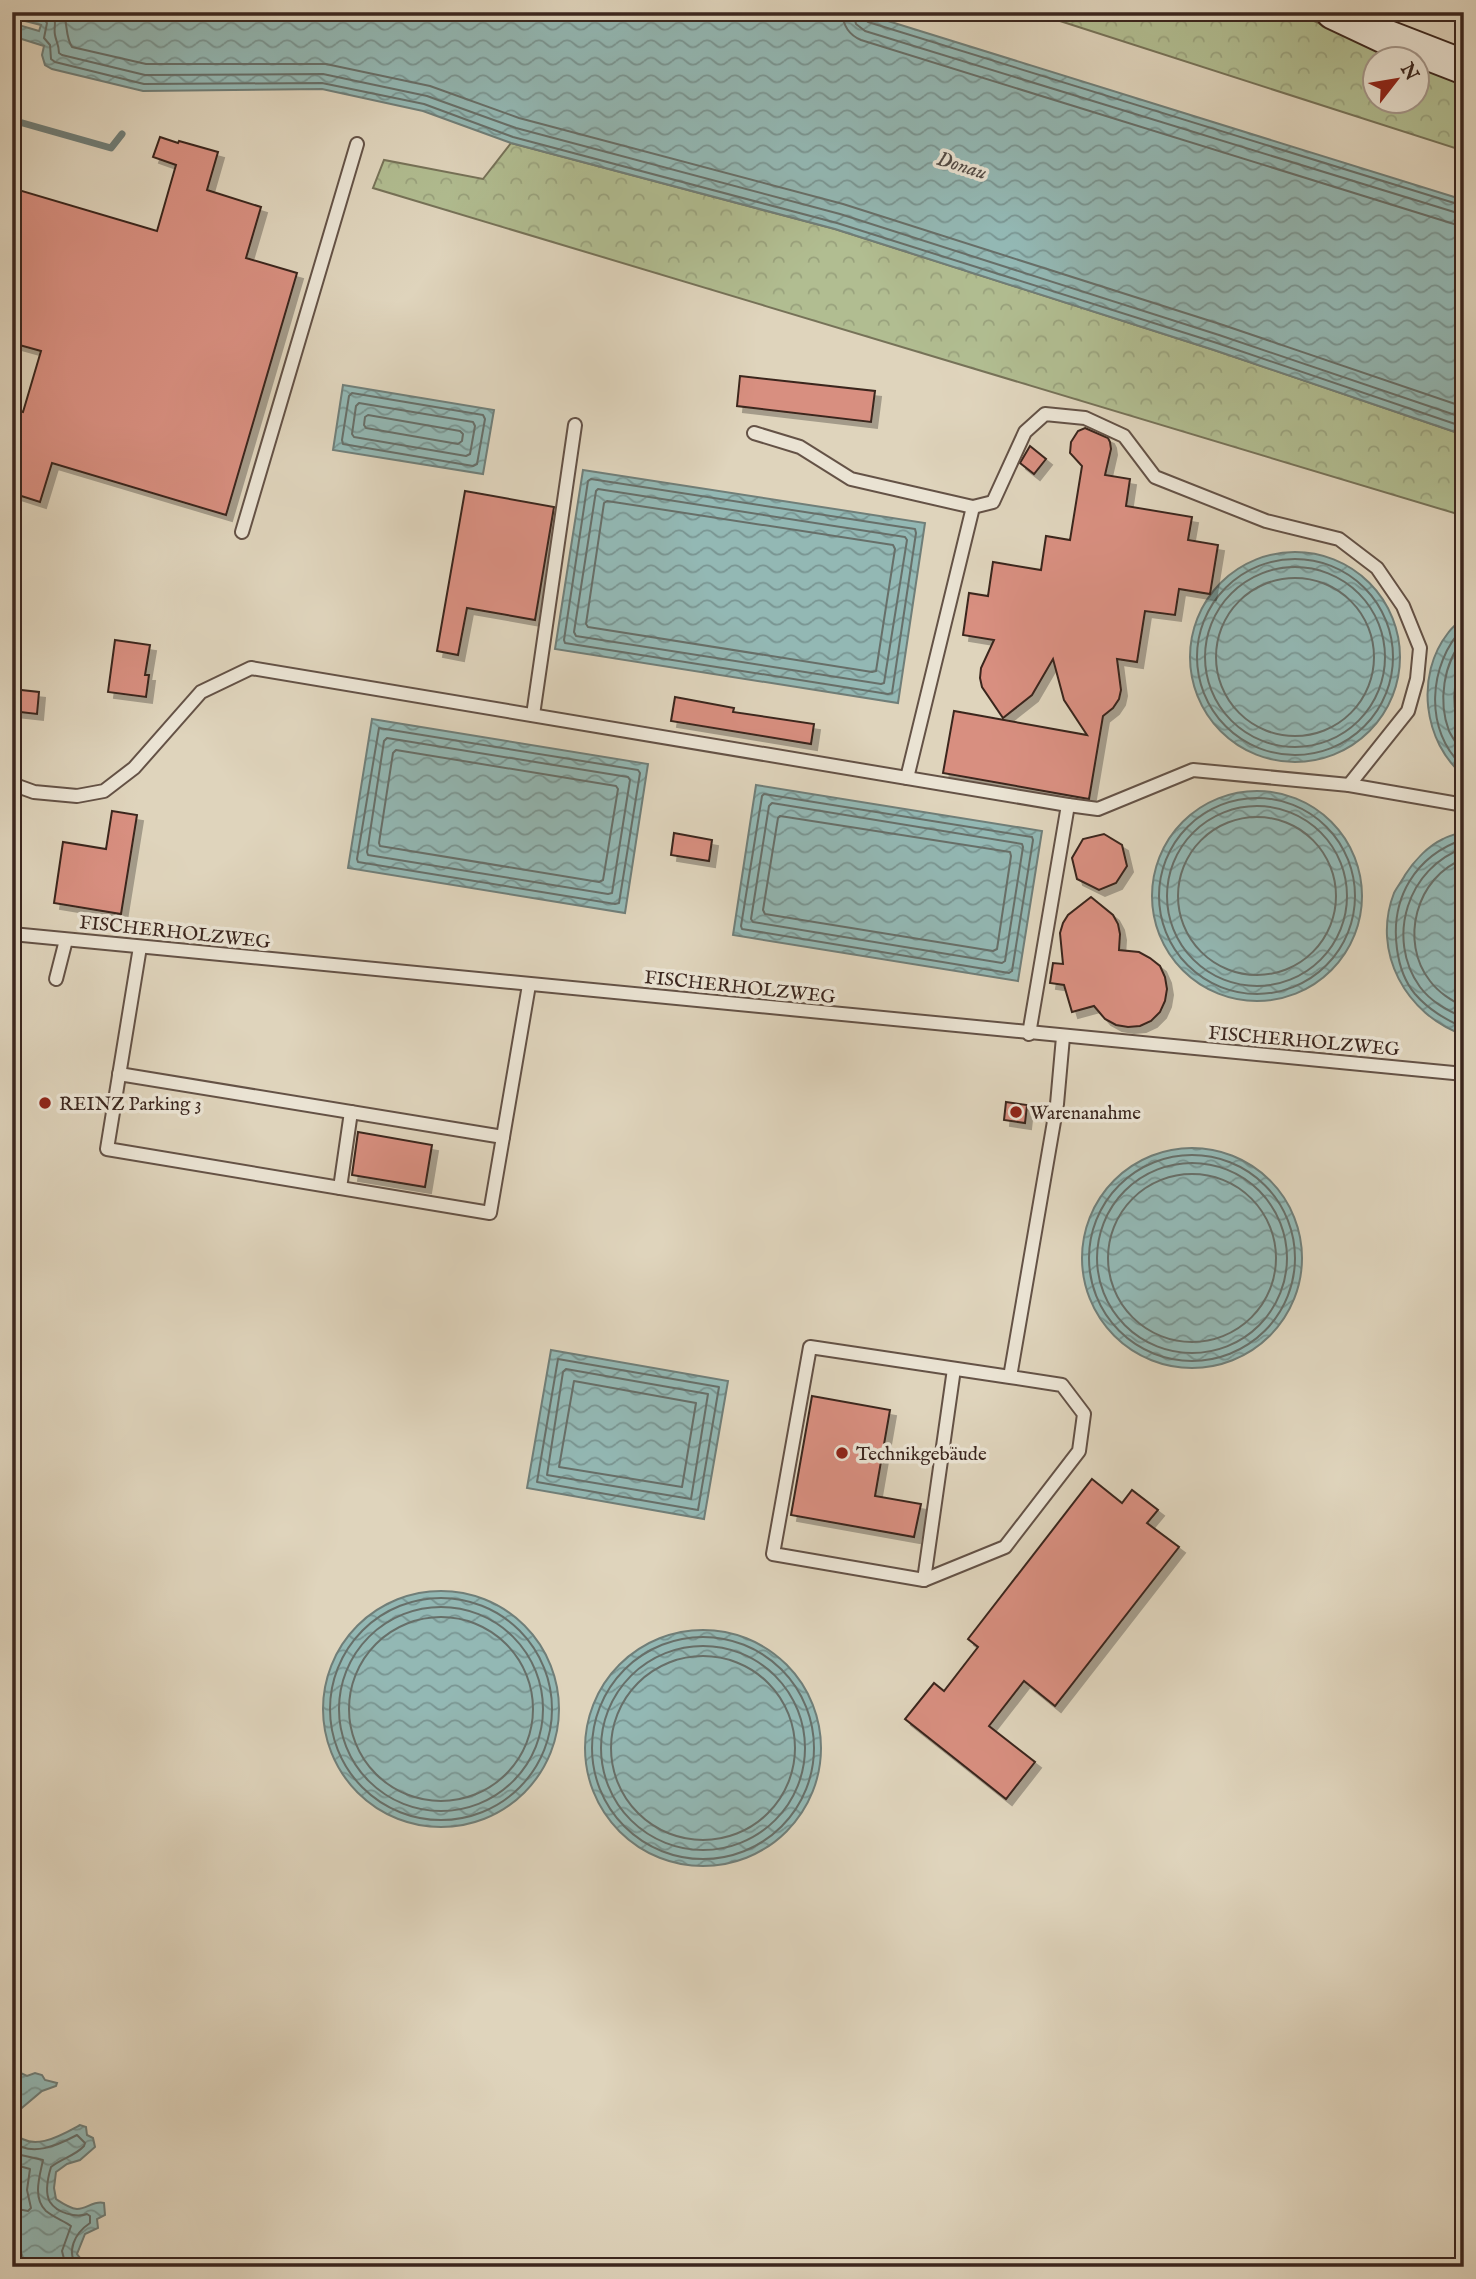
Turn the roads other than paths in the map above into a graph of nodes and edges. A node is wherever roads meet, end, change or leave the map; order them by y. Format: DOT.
graph roads {
  1 [pos="1333,12"];
  2 [pos="1464,67"];
  3 [pos="357,144"];
  4 [pos="575,425"];
  5 [pos="754,433"];
  6 [pos="973,507"];
  7 [pos="242,532"];
  8 [pos="533,715"];
  9 [pos="907,778"];
  10 [pos="12,784"];
  11 [pos="1349,785"];
  12 [pos="1068,805"];
  13 [pos="1464,805"];
  14 [pos="12,934"];
  15 [pos="66,940"];
  16 [pos="140,947"];
  17 [pos="56,979"];
  18 [pos="529,985"];
  19 [pos="1029,1034"];
  20 [pos="1063,1037"];
  21 [pos="119,1074"];
  22 [pos="1464,1074"];
  23 [pos="351,1112"];
  24 [pos="503,1136"];
  25 [pos="340,1188"];
  26 [pos="954,1369"];
  27 [pos="1010,1377"];
  28 [pos="924,1580"];
  1 -- 2 [label="street"];
  3 -- 7 [label="lane"];
  4 -- 8 [label="lane"];
  5 -- 6 [label="lane"];
  6 -- 9 [label="lane"];
  6 -- 11 [label="lane"];
  8 -- 9 [label="lane"];
  8 -- 10 [label="lane"];
  9 -- 12 [label="lane"];
  11 -- 12 [label="lane"];
  11 -- 13 [label="lane"];
  12 -- 19 [label="lane"];
  14 -- 15 [label="lane, FISCHERHOLZWEG"];
  15 -- 16 [label="lane, FISCHERHOLZWEG"];
  15 -- 17 [label="lane"];
  16 -- 18 [label="lane, FISCHERHOLZWEG"];
  16 -- 21 [label="lane"];
  18 -- 19 [label="lane, FISCHERHOLZWEG"];
  18 -- 24 [label="lane"];
  19 -- 20 [label="lane, FISCHERHOLZWEG"];
  20 -- 22 [label="lane, FISCHERHOLZWEG"];
  20 -- 27 [label="lane"];
  21 -- 23 [label="lane"];
  21 -- 25 [label="lane"];
  23 -- 24 [label="lane"];
  23 -- 25 [label="lane"];
  24 -- 25 [label="lane"];
  26 -- 27 [label="lane"];
  26 -- 28 [label="lane"];
  26 -- 28 [label="lane"];
  27 -- 28 [label="lane"];
}
